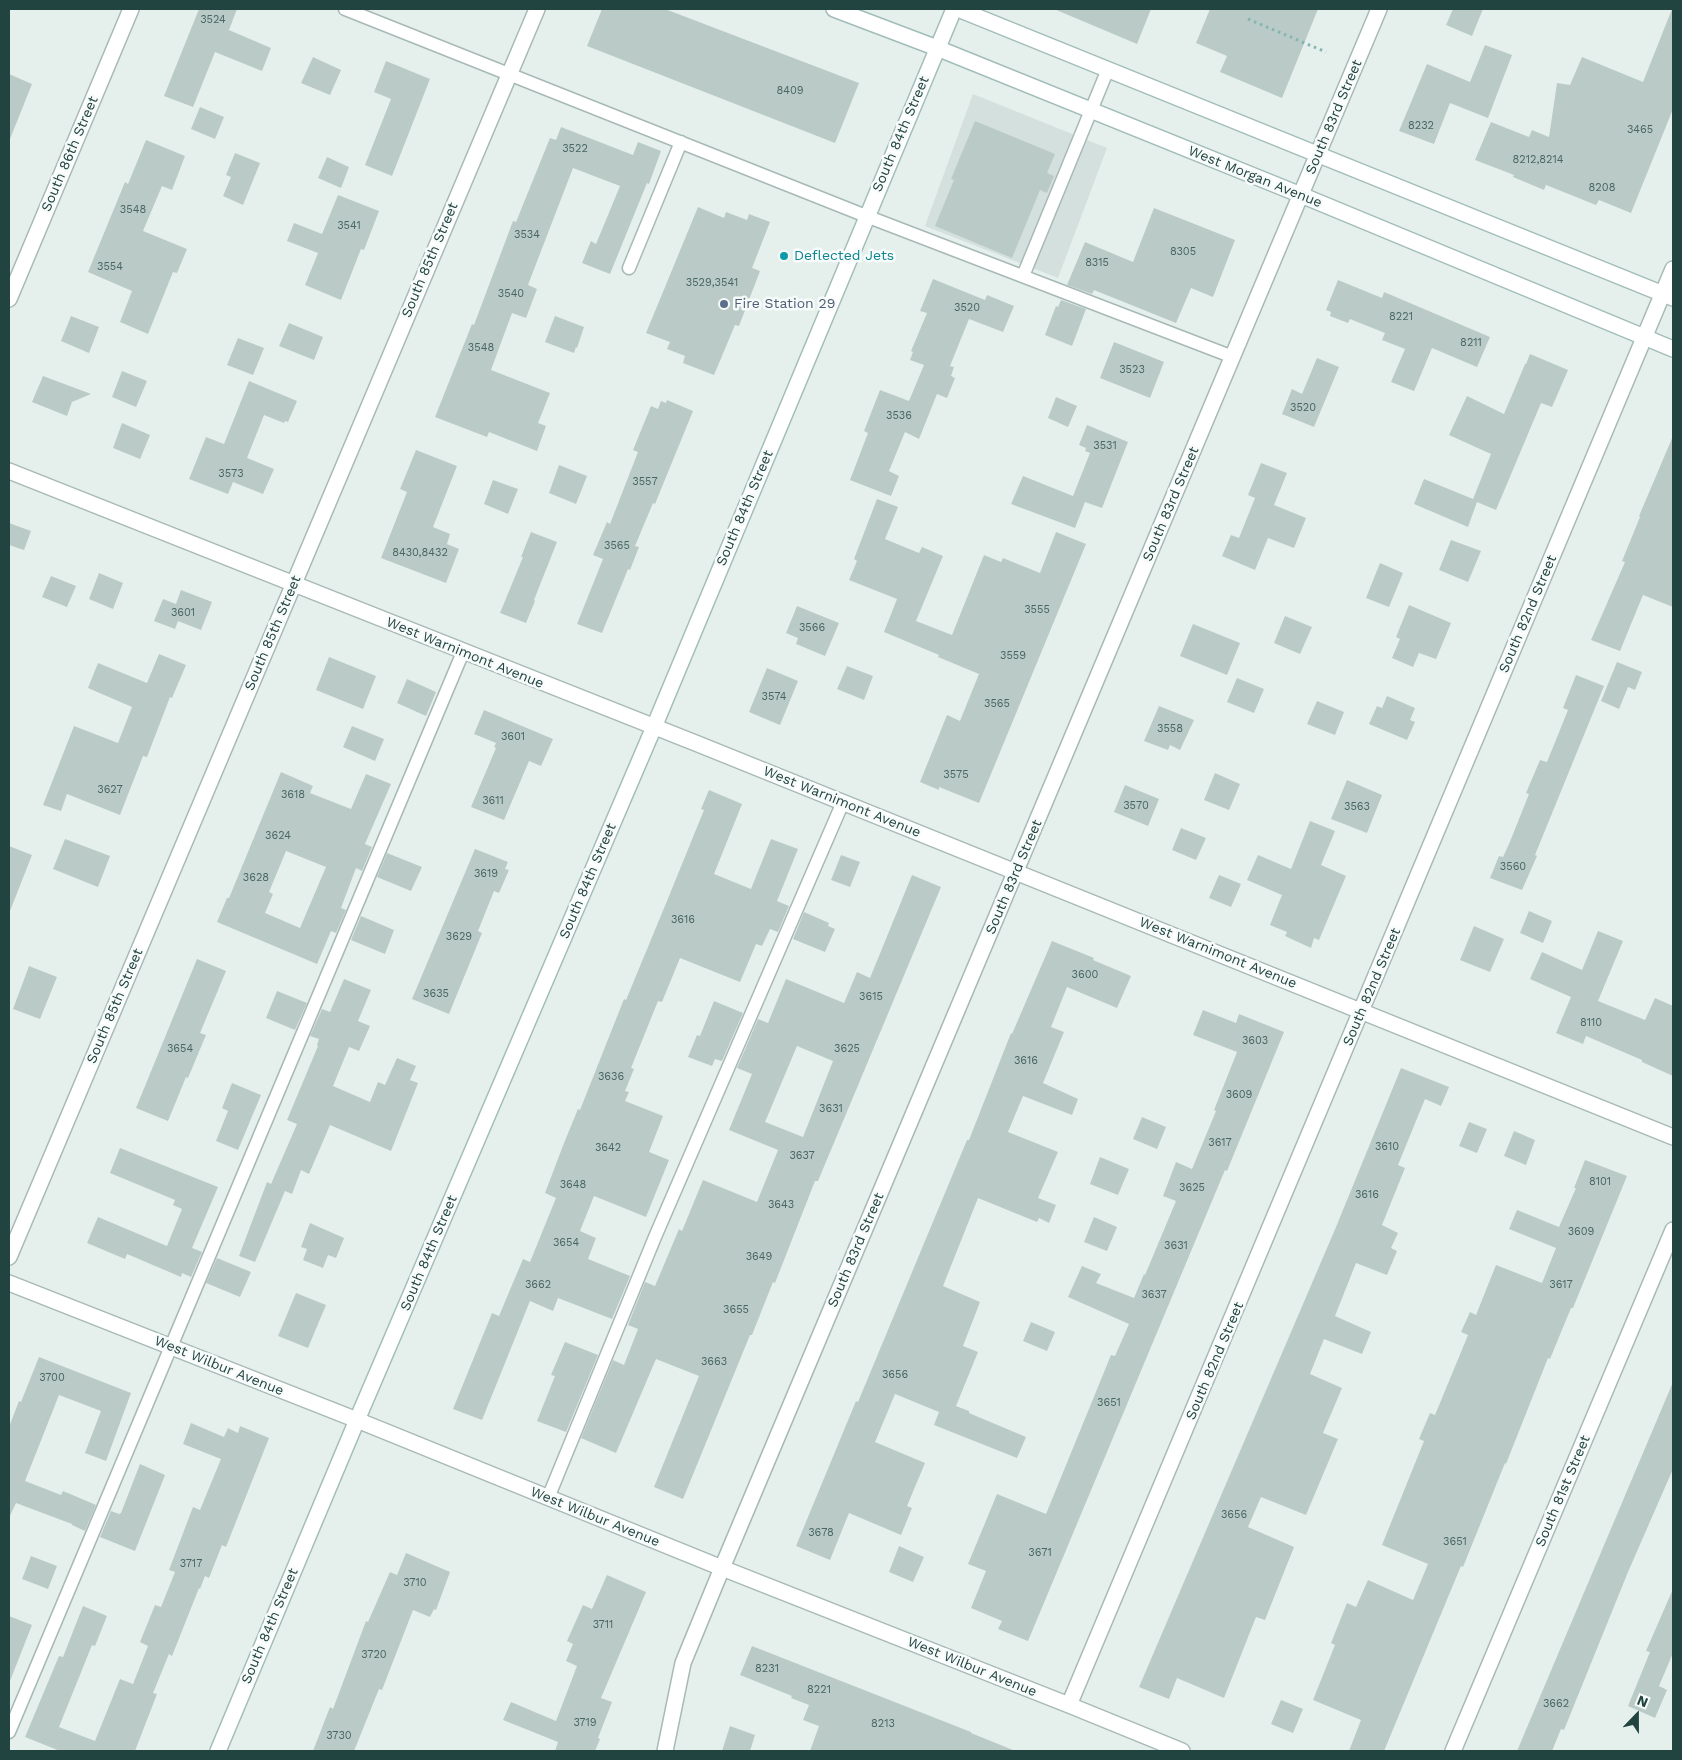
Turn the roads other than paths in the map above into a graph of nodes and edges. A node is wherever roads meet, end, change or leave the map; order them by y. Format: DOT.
graph roads {
  1 [pos="131,9"];
  2 [pos="345,9"];
  3 [pos="537,9"];
  4 [pos="834,9"];
  5 [pos="954,9"];
  6 [pos="958,9"];
  7 [pos="1379,9"];
  8 [pos="937,48"];
  9 [pos="1108,69"];
  10 [pos="509,74"];
  11 [pos="1091,111"];
  12 [pos="681,142"];
  13 [pos="1318,154"];
  14 [pos="1301,195"];
  15 [pos="866,216"];
  16 [pos="629,268"];
  17 [pos="1673,269"];
  18 [pos="1023,276"];
  19 [pos="1668,296"];
  20 [pos="9,298"];
  21 [pos="1644,337"];
  22 [pos="1673,350"];
  23 [pos="1232,357"];
  24 [pos="9,471"];
  25 [pos="293,584"];
  26 [pos="463,652"];
  27 [pos="654,727"];
  28 [pos="843,802"];
  29 [pos="1016,873"];
  30 [pos="1362,1011"];
  31 [pos="1673,1137"];
  32 [pos="1673,1230"];
  33 [pos="9,1257"];
  34 [pos="9,1283"];
  35 [pos="171,1347"];
  36 [pos="357,1420"];
  37 [pos="548,1498"];
  38 [pos="722,1568"];
  39 [pos="1069,1705"];
  40 [pos="9,1732"];
  41 [pos="218,1751"];
  42 [pos="665,1751"];
  43 [pos="1182,1751"];
  44 [pos="1453,1751"];
  1 -- 20 [label="street, South 86th Street"];
  2 -- 10 [label="lane"];
  3 -- 10 [label="street, South 85th Street"];
  4 -- 8 [label="street, West Morgan Avenue"];
  5 -- 8 [label="street, South 84th Street"];
  6 -- 9 [label="street"];
  7 -- 13 [label="street, South 83rd Street"];
  8 -- 11 [label="street, West Morgan Avenue"];
  8 -- 15 [label="street, South 84th Street"];
  9 -- 11 [label="lane"];
  9 -- 13 [label="street"];
  10 -- 12 [label="lane"];
  10 -- 25 [label="street, South 85th Street"];
  11 -- 14 [label="street, West Morgan Avenue"];
  11 -- 18 [label="lane"];
  12 -- 15 [label="lane"];
  12 -- 16 [label="lane"];
  13 -- 14 [label="street, South 83rd Street"];
  13 -- 19 [label="street"];
  14 -- 21 [label="street, West Morgan Avenue"];
  14 -- 23 [label="street, South 83rd Street"];
  15 -- 18 [label="lane"];
  15 -- 27 [label="street, South 84th Street"];
  17 -- 19 [label="street, South 82nd Street"];
  18 -- 23 [label="lane"];
  19 -- 21 [label="street, South 82nd Street"];
  21 -- 22 [label="street, West Morgan Avenue"];
  21 -- 30 [label="street, South 82nd Street"];
  23 -- 29 [label="street, South 83rd Street"];
  24 -- 25 [label="street, West Warnimont Avenue"];
  25 -- 26 [label="street, West Warnimont Avenue"];
  25 -- 33 [label="street, South 85th Street"];
  26 -- 27 [label="street, West Warnimont Avenue"];
  26 -- 35 [label="lane"];
  27 -- 28 [label="street, West Warnimont Avenue"];
  27 -- 36 [label="street, South 84th Street"];
  28 -- 29 [label="street, West Warnimont Avenue"];
  28 -- 37 [label="lane"];
  29 -- 30 [label="street, West Warnimont Avenue"];
  29 -- 38 [label="street, South 83rd Street"];
  30 -- 31 [label="street, West Warnimont Avenue"];
  30 -- 39 [label="street, South 82nd Street"];
  32 -- 44 [label="street, South 81st Street"];
  34 -- 35 [label="street, West Wilbur Avenue"];
  35 -- 36 [label="street, West Wilbur Avenue"];
  35 -- 40 [label="lane"];
  36 -- 37 [label="street, West Wilbur Avenue"];
  36 -- 41 [label="street, South 84th Street"];
  37 -- 38 [label="street, West Wilbur Avenue"];
  38 -- 39 [label="street, West Wilbur Avenue"];
  38 -- 42 [label="street, South 83rd Street"];
  39 -- 43 [label="street, West Wilbur Avenue"];
}
